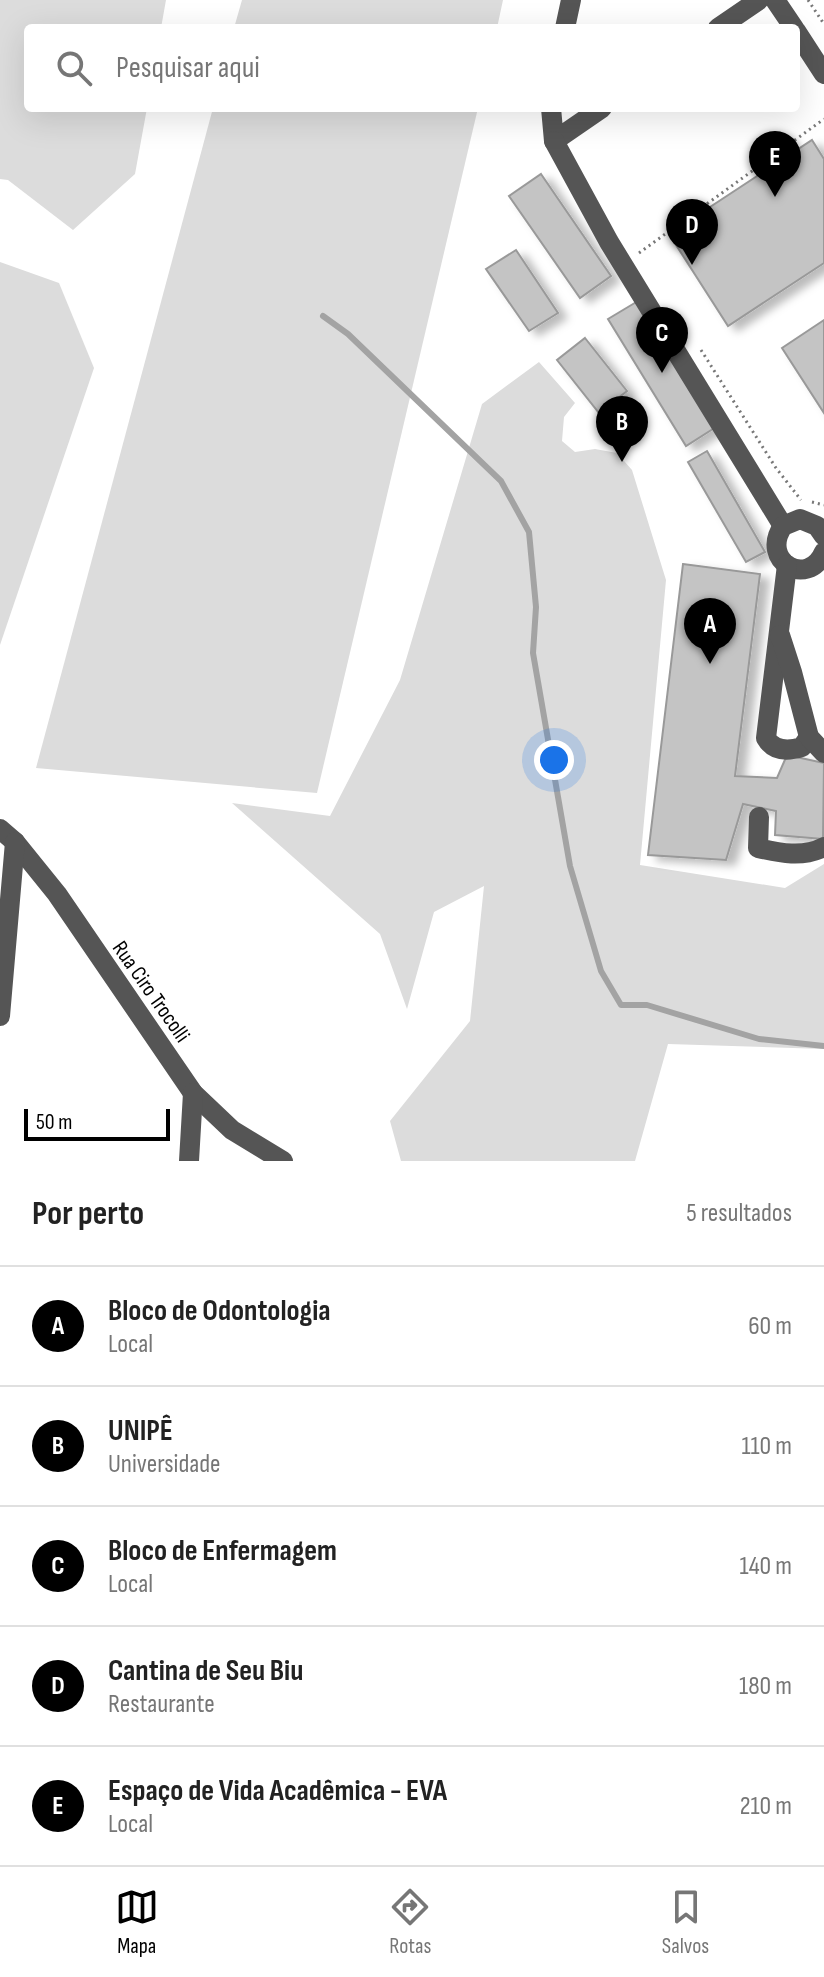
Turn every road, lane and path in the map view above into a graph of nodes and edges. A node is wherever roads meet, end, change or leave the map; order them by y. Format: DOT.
graph roads {
  1 [pos="571,0"];
  2 [pos="759,0"];
  3 [pos="775,0"];
  4 [pos="808,0"];
  5 [pos="566,24"];
  6 [pos="724,24"];
  7 [pos="791,24"];
  8 [pos="824,24"];
  9 [pos="800,38"];
  10 [pos="824,74"];
  11 [pos="551,112"];
  12 [pos="596,112"];
  13 [pos="824,119"];
  14 [pos="554,141"];
  15 [pos="638,254"];
  16 [pos="699,347"];
  17 [pos="824,505"];
  18 [pos="783,526"];
  19 [pos="824,534"];
  20 [pos="824,552"];
  21 [pos="787,565"];
  22 [pos="778,631"];
  23 [pos="809,737"];
  24 [pos="824,753"];
  25 [pos="759,817"];
  26 [pos="8,836"];
  27 [pos="824,847"];
  28 [pos="0,1016"];
  29 [pos="193,1093"];
  30 [pos="189,1161"];
  31 [pos="283,1161"];
  1 -- 5 [label="street"];
  2 -- 6 [label="street"];
  3 -- 7 [label="street"];
  4 -- 8 [label="path"];
  9 -- 10 [label="street"];
  11 -- 14 [label="street"];
  12 -- 14 [label="street"];
  13 -- 15 [label="path"];
  14 -- 18 [label="street"];
  16 -- 17 [label="path"];
  18 -- 19 [label="street"];
  18 -- 21 [label="street"];
  20 -- 21 [label="street"];
  21 -- 22 [label="street"];
  22 -- 23 [label="street"];
  22 -- 23 [label="street"];
  23 -- 24 [label="street"];
  25 -- 27 [label="street"];
  26 -- 28 [label="street"];
  26 -- 29 [label="street, Rua Ciro Trocolli"];
  29 -- 30 [label="street"];
  29 -- 31 [label="street, Rua Ciro Trocolli"];
}
